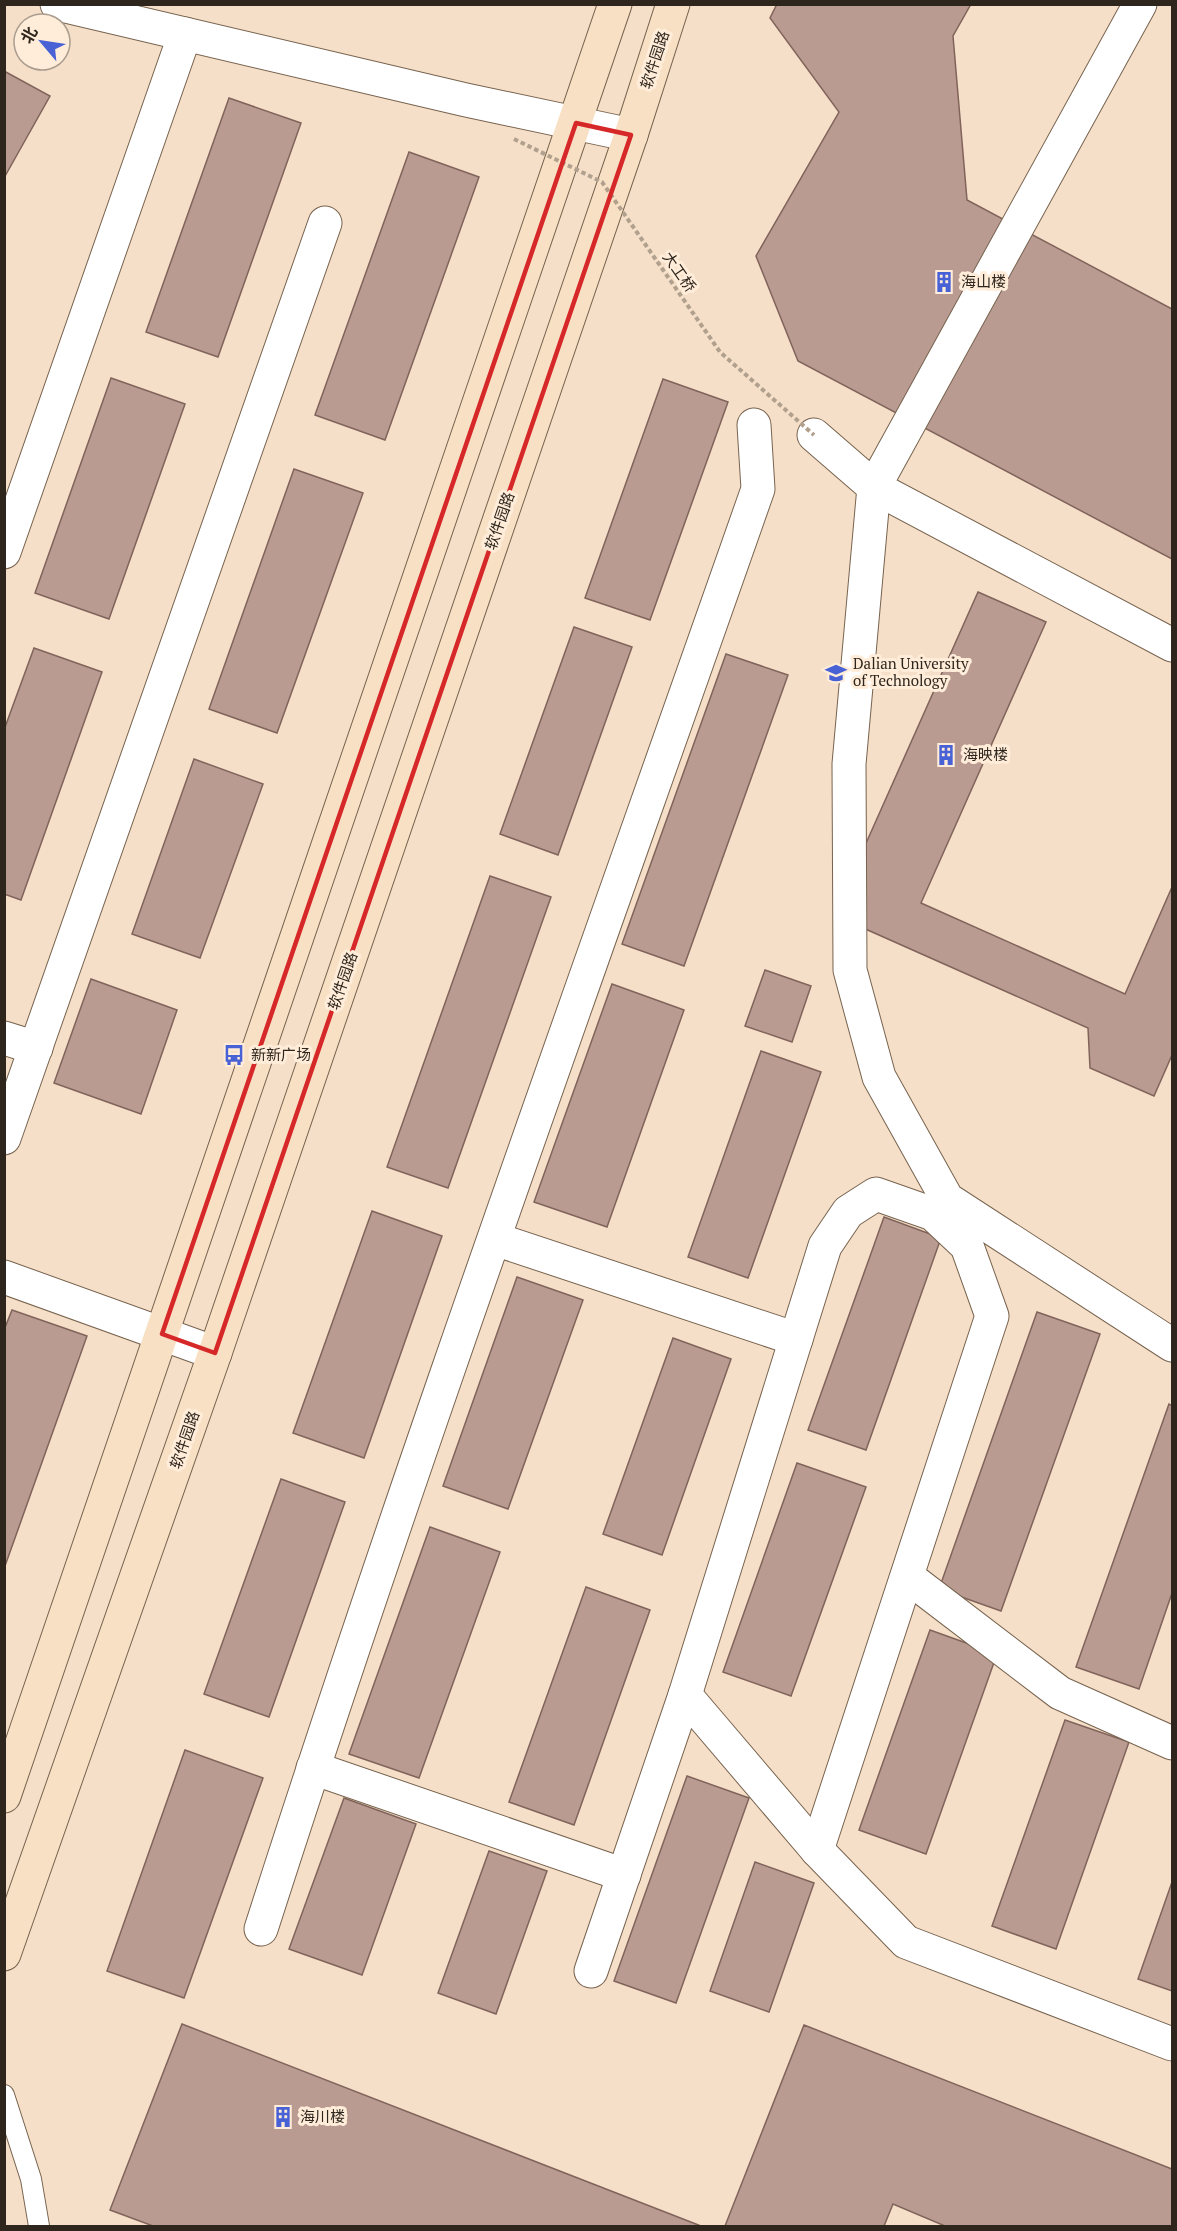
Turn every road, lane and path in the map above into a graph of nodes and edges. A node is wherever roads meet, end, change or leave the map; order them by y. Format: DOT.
graph roads {
  1 [pos="57,4"];
  2 [pos="615,4"];
  3 [pos="673,4"];
  4 [pos="1140,4"];
  5 [pos="185,34"];
  6 [pos="576,123"];
  7 [pos="631,135"];
  8 [pos="514,139"];
  9 [pos="325,223"];
  10 [pos="754,424"];
  11 [pos="814,435"];
  12 [pos="874,487"];
  13 [pos="4,552"];
  14 [pos="1173,645"];
  15 [pos="4,1038"];
  16 [pos="36,1048"];
  17 [pos="4,1138"];
  18 [pos="495,1239"];
  19 [pos="4,1277"];
  20 [pos="162,1334"];
  21 [pos="1170,1336"];
  22 [pos="796,1339"];
  23 [pos="216,1353"];
  24 [pos="908,1577"];
  25 [pos="685,1695"];
  26 [pos="1173,1743"];
  27 [pos="313,1768"];
  28 [pos="4,1796"];
  29 [pos="817,1850"];
  30 [pos="624,1875"];
  31 [pos="261,1929"];
  32 [pos="6,1945"];
  33 [pos="591,1971"];
  34 [pos="1173,2044"];
  35 [pos="4,2095"];
  36 [pos="39,2226"];
  1 -- 5 [label="street"];
  2 -- 6 [label="main road"];
  3 -- 7 [label="main road, 软件园路"];
  4 -- 12 [label="street"];
  5 -- 6 [label="street"];
  5 -- 13 [label="street"];
  6 -- 7 [label="street"];
  6 -- 20 [label="main road"];
  7 -- 23 [label="main road, 软件园路"];
  8 -- 11 [label="path, 大工桥, bridge"];
  9 -- 16 [label="street"];
  10 -- 18 [label="street"];
  11 -- 12 [label="street"];
  12 -- 14 [label="street"];
  12 -- 21 [label="street"];
  15 -- 16 [label="street"];
  16 -- 17 [label="street"];
  18 -- 22 [label="street"];
  18 -- 27 [label="street"];
  19 -- 20 [label="street"];
  20 -- 23 [label="street"];
  20 -- 28 [label="main road"];
  22 -- 24 [label="street"];
  22 -- 25 [label="street"];
  23 -- 32 [label="main road, 软件园路"];
  24 -- 26 [label="street"];
  24 -- 29 [label="street"];
  25 -- 29 [label="street"];
  25 -- 30 [label="street"];
  27 -- 30 [label="street"];
  27 -- 31 [label="street"];
  29 -- 34 [label="street"];
  30 -- 33 [label="street"];
  35 -- 36 [label="lane"];
}
